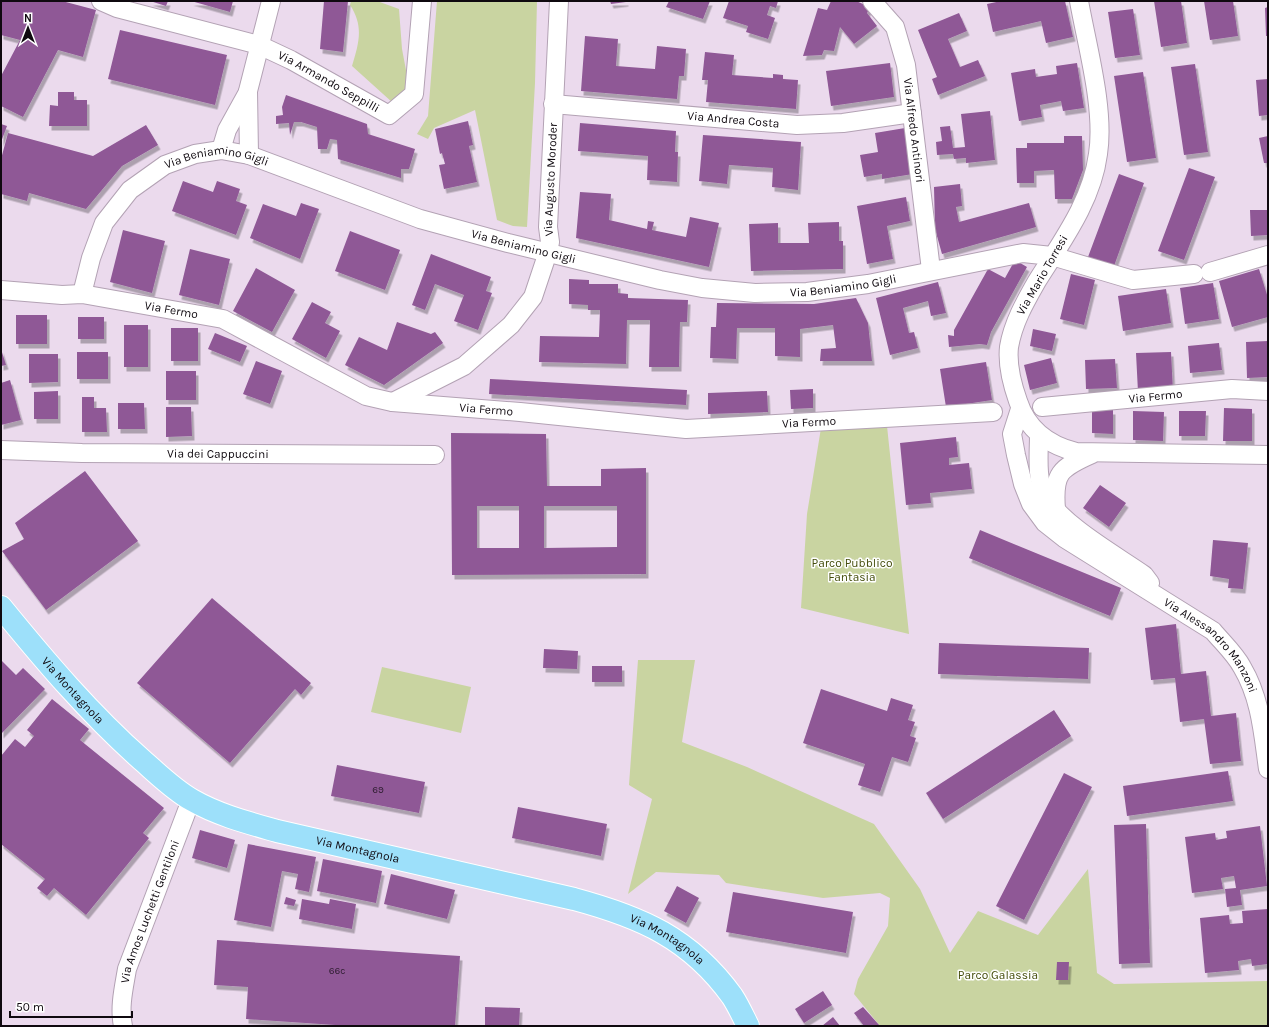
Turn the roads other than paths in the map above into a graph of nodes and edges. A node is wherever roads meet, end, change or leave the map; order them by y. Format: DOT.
graph roads {
  1 [pos="101,1"];
  2 [pos="271,1"];
  3 [pos="422,1"];
  4 [pos="559,1"];
  5 [pos="872,1"];
  6 [pos="1079,1"];
  7 [pos="258,45"];
  8 [pos="248,91"];
  9 [pos="553,104"];
  10 [pos="912,113"];
  11 [pos="221,150"];
  12 [pos="249,155"];
  13 [pos="548,252"];
  14 [pos="1268,255"];
  15 [pos="1052,256"];
  16 [pos="931,270"];
  17 [pos="1,290"];
  18 [pos="82,294"];
  19 [pos="1268,391"];
  20 [pos="392,402"];
  21 [pos="1042,407"];
  22 [pos="1020,409"];
  23 [pos="993,412"];
  24 [pos="1039,435"];
  25 [pos="1,450"];
  26 [pos="1093,454"];
  27 [pos="435,455"];
  28 [pos="1268,455"];
  29 [pos="1023,484"];
  30 [pos="1056,509"];
  31 [pos="1159,597"];
  32 [pos="1,607"];
  33 [pos="1268,769"];
  34 [pos="191,800"];
  35 [pos="123,1026"];
  36 [pos="748,1026"];
  1 -- 7 [label="street"];
  2 -- 7 [label="street"];
  3 -- 7 [label="street, Via Armando Seppilli"];
  4 -- 9 [label="street, Via Augusto Moroder"];
  5 -- 10 [label="street, Via Alfredo Antinori"];
  6 -- 15 [label="street, Via Mario Torresi"];
  7 -- 8 [label="street"];
  8 -- 11 [label="street"];
  8 -- 12 [label="street"];
  9 -- 10 [label="street, Via Andrea Costa"];
  9 -- 13 [label="street, Via Augusto Moroder"];
  10 -- 16 [label="street, Via Alfredo Antinori"];
  11 -- 12 [label="street, Via Beniamino Gigli"];
  11 -- 18 [label="street, Via Beniamino Gigli"];
  12 -- 13 [label="street, Via Beniamino Gigli"];
  13 -- 16 [label="street, Via Beniamino Gigli"];
  13 -- 20 [label="street, Via Augusto Moroder"];
  14 -- 15 [label="street, Via Beniamino Gigli"];
  15 -- 16 [label="street, Via Beniamino Gigli"];
  15 -- 22 [label="street, Via Mario Torresi"];
  17 -- 18 [label="street, Via Fermo"];
  18 -- 20 [label="street, Via Fermo"];
  19 -- 21 [label="street, Via Fermo"];
  20 -- 23 [label="street, Via Fermo"];
  22 -- 24 [label="street, Via Mario Torresi"];
  22 -- 29 [label="street, Via Alessandro Manzoni"];
  24 -- 26 [label="street, Via Mario Torresi"];
  24 -- 29 [label="street, Via Alessandro Manzoni"];
  24 -- 30 [label="street, Via Alessandro Manzoni"];
  25 -- 27 [label="street, Via dei Cappuccini"];
  26 -- 28 [label="street, Via Mario Torresi"];
  26 -- 30 [label="street"];
  29 -- 31 [label="street, Via Alessandro Manzoni"];
  30 -- 31 [label="street, Via Alessandro Manzoni"];
  31 -- 33 [label="street, Via Alessandro Manzoni"];
  32 -- 34 [label="main road, Via Montagnola"];
  34 -- 35 [label="street, Via Amos Luchetti Gentiloni"];
  34 -- 36 [label="main road, Via Montagnola"];
}
